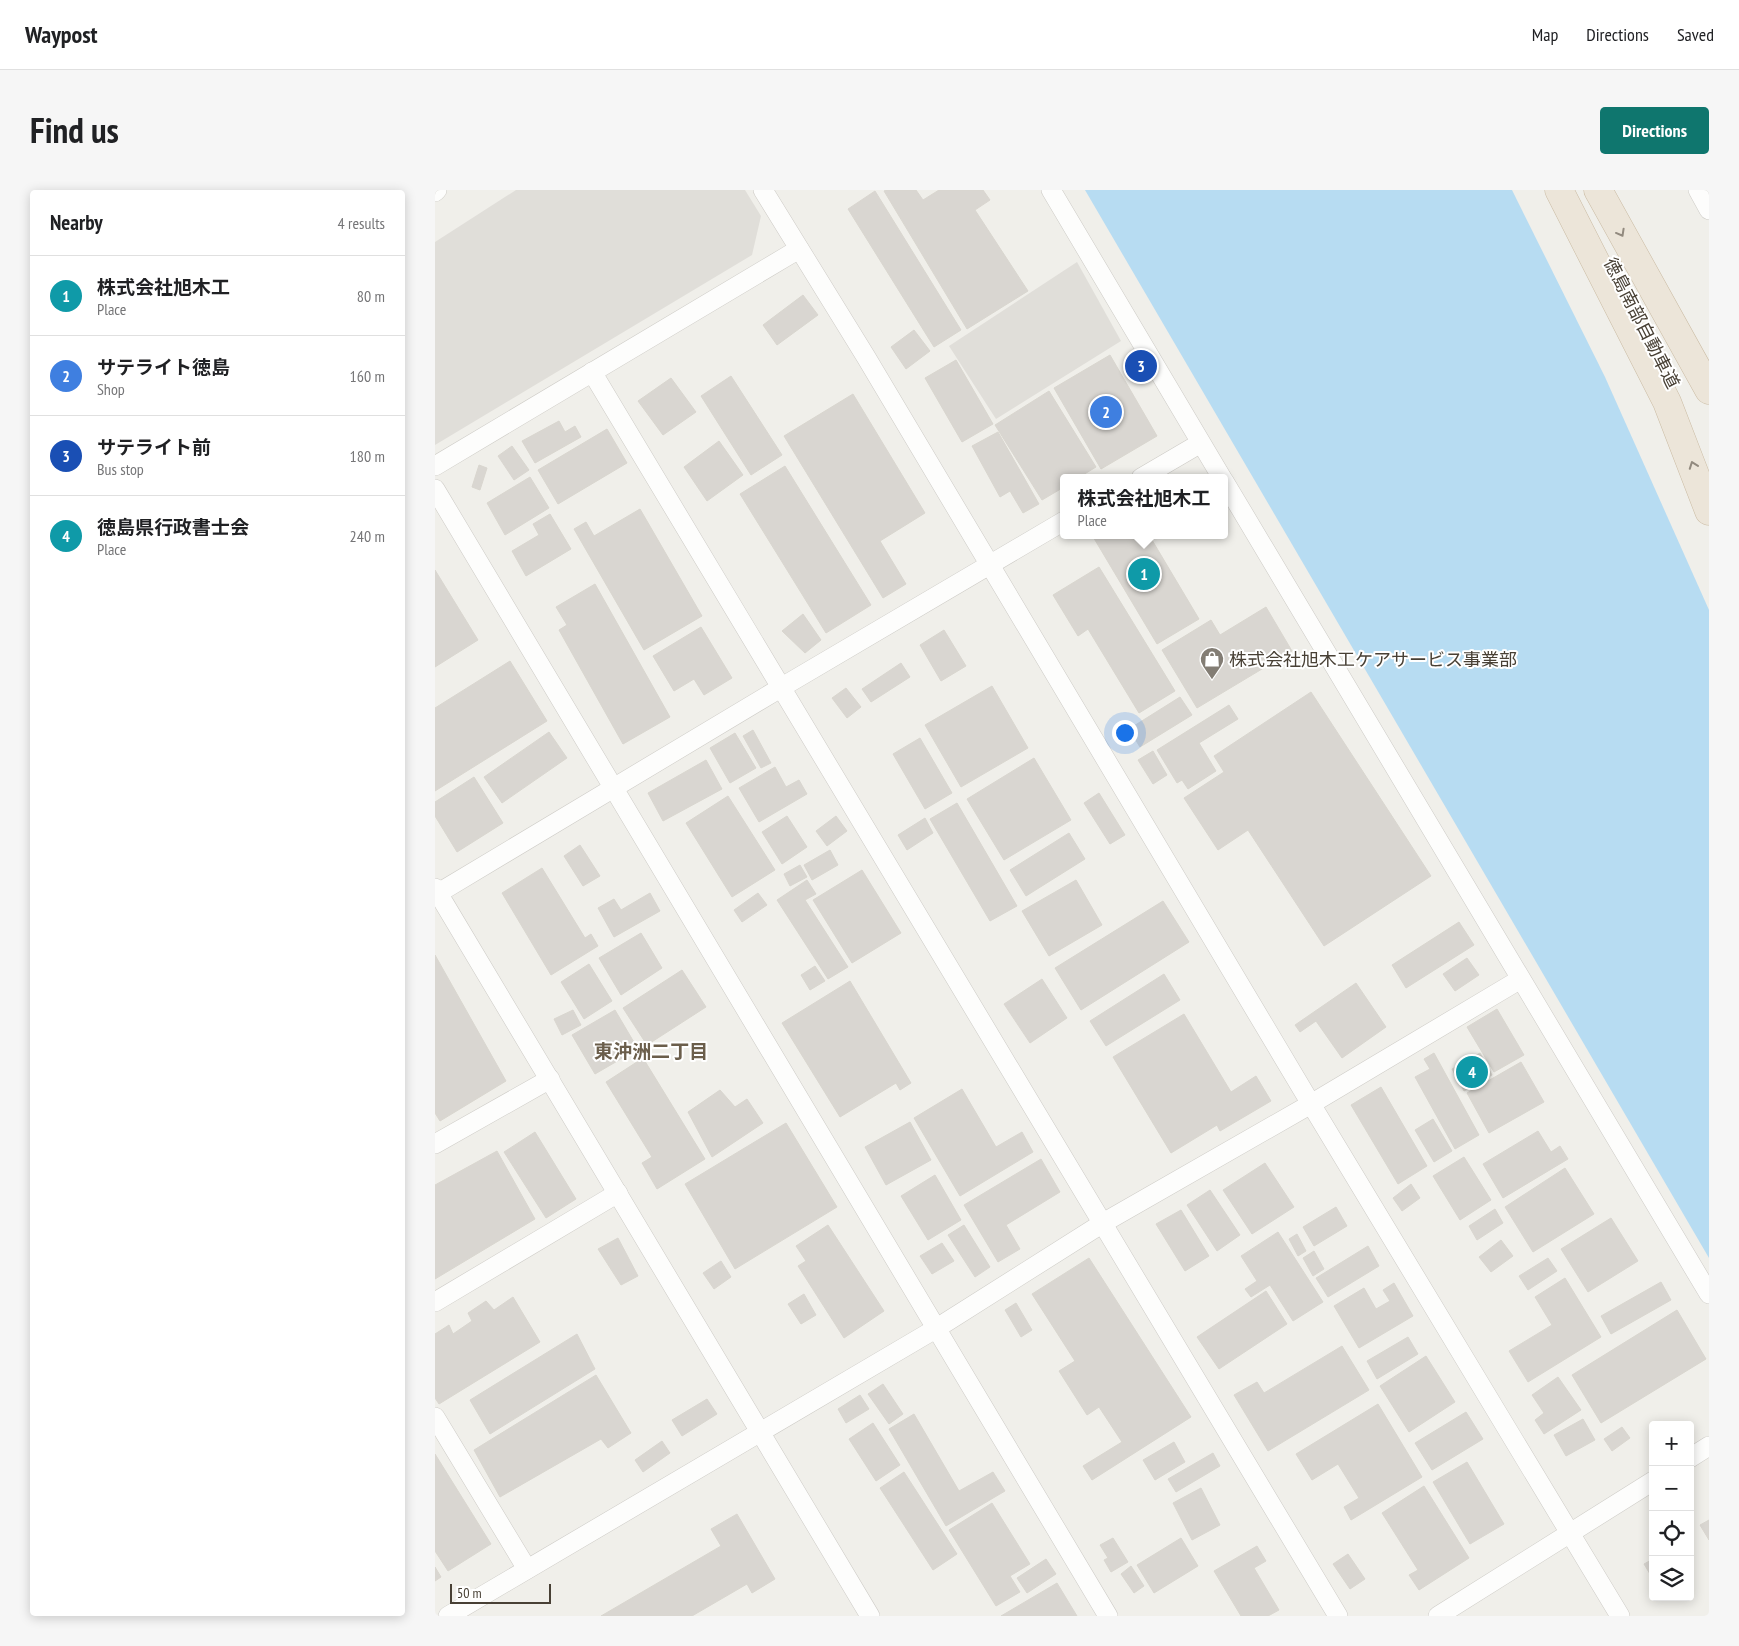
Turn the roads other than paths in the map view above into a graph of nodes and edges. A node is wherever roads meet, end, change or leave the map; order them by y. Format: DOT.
graph roads {
  1 [pos="763,190"];
  2 [pos="1049,190"];
  3 [pos="1559,190"];
  4 [pos="1573,190"];
  5 [pos="1597,190"];
  6 [pos="1698,190"];
  7 [pos="1709,210"];
  8 [pos="799,249"];
  9 [pos="592,372"];
  10 [pos="1709,390"];
  11 [pos="1199,444"];
  12 [pos="1709,456"];
  13 [pos="435,466"];
  14 [pos="1148,474"];
  15 [pos="1219,474"];
  16 [pos="1219,474"];
  17 [pos="435,489"];
  18 [pos="1228,489"];
  19 [pos="1228,493"];
  20 [pos="1709,511"];
  21 [pos="1060,523"];
  22 [pos="989,564"];
  23 [pos="781,686"];
  24 [pos="613,787"];
  25 [pos="436,892"];
  26 [pos="1519,980"];
  27 [pos="550,1079"];
  28 [pos="1311,1104"];
  29 [pos="435,1144"];
  30 [pos="618,1193"];
  31 [pos="1103,1223"];
  32 [pos="1709,1294"];
  33 [pos="435,1302"];
  34 [pos="937,1328"];
  35 [pos="435,1417"];
  36 [pos="759,1432"];
  37 [pos="1709,1446"];
  38 [pos="1694,1455"];
  39 [pos="1649,1484"];
  40 [pos="1571,1533"];
  41 [pos="527,1569"];
  42 [pos="449,1616"];
  43 [pos="870,1616"];
  44 [pos="1108,1616"];
  45 [pos="1338,1616"];
  46 [pos="1438,1616"];
  47 [pos="1619,1616"];
  1 -- 8 [label="street"];
  2 -- 11 [label="street"];
  2 -- 16 [label="street"];
  20 -- 3 [label="highway, one-way"];
  4 -- 12 [label="highway, 徳島南部自動車道"];
  5 -- 10 [label="highway, one-way"];
  6 -- 7 [label="street"];
  8 -- 9 [label="street"];
  8 -- 22 [label="street"];
  9 -- 13 [label="street"];
  9 -- 23 [label="street"];
  11 -- 14 [label="street"];
  11 -- 15 [label="street"];
  17 -- 24 [label="street"];
  18 -- 32 [label="street"];
  19 -- 26 [label="street"];
  21 -- 22 [label="street"];
  22 -- 23 [label="street"];
  22 -- 28 [label="street"];
  23 -- 24 [label="street"];
  23 -- 31 [label="street"];
  24 -- 25 [label="street"];
  24 -- 34 [label="street"];
  25 -- 27 [label="street"];
  26 -- 28 [label="street"];
  26 -- 32 [label="street"];
  27 -- 29 [label="street"];
  27 -- 30 [label="street"];
  28 -- 31 [label="street"];
  28 -- 40 [label="street"];
  30 -- 33 [label="street"];
  30 -- 36 [label="street"];
  31 -- 34 [label="street"];
  31 -- 45 [label="street"];
  34 -- 36 [label="street"];
  34 -- 44 [label="street"];
  35 -- 41 [label="street"];
  36 -- 41 [label="street"];
  36 -- 43 [label="street"];
  37 -- 38 [label="street"];
  39 -- 40 [label="street"];
  40 -- 46 [label="street"];
  40 -- 47 [label="street"];
  41 -- 42 [label="street"];
}
